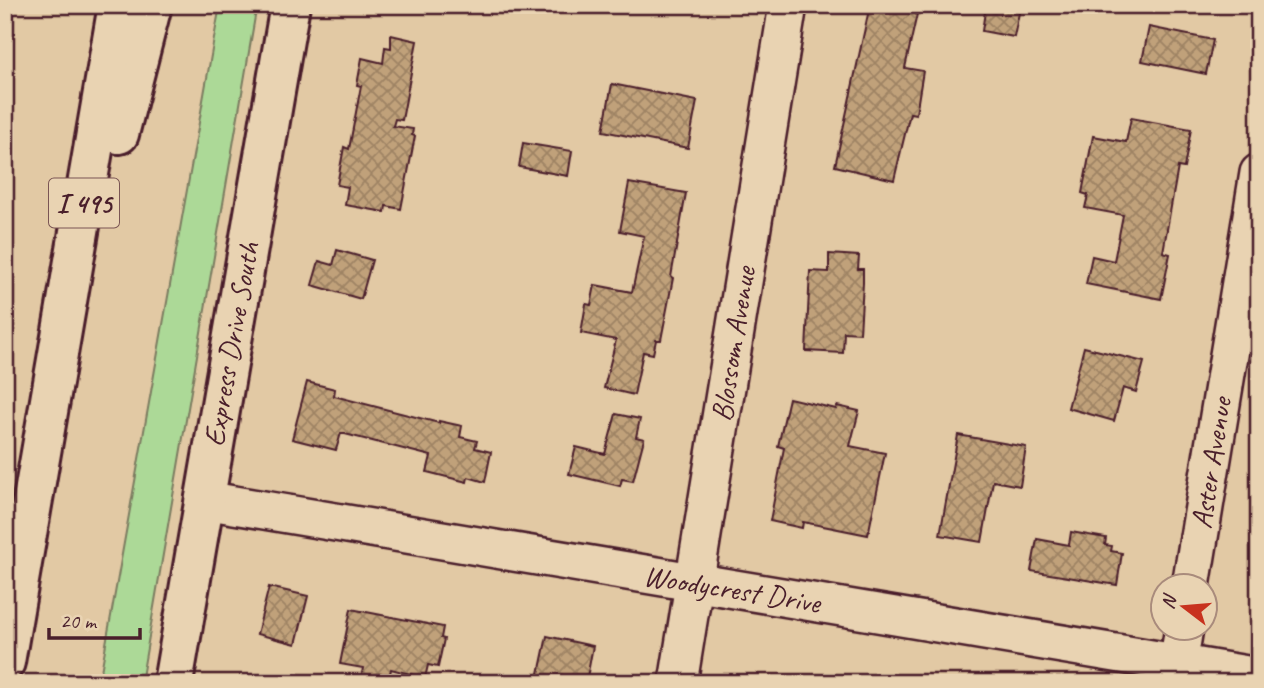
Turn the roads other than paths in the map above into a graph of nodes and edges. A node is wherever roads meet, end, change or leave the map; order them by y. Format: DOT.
graph roads {
  1 [pos="118,5"];
  2 [pos="152,5"];
  3 [pos="290,5"];
  4 [pos="788,5"];
  5 [pos="1259,173"];
  6 [pos="50,400"];
  7 [pos="204,500"];
  8 [pos="1193,572"];
  9 [pos="695,583"];
  10 [pos="1179,658"];
  11 [pos="5,662"];
  12 [pos="1259,677"];
  13 [pos="173,683"];
  14 [pos="678,683"];
  1 -- 6 [label="main road, I 495"];
  2 -- 6 [label="main road"];
  3 -- 7 [label="main road, Express Drive South"];
  4 -- 9 [label="street, Blossom Avenue"];
  5 -- 8 [label="street, Aster Avenue"];
  6 -- 11 [label="main road, I 495"];
  7 -- 9 [label="street, Woodycrest Drive"];
  7 -- 13 [label="main road, Express Drive South"];
  9 -- 10 [label="street, Woodycrest Drive"];
  9 -- 14 [label="street, Blossom Avenue"];
  10 -- 12 [label="street, Woodycrest Drive"];
}
